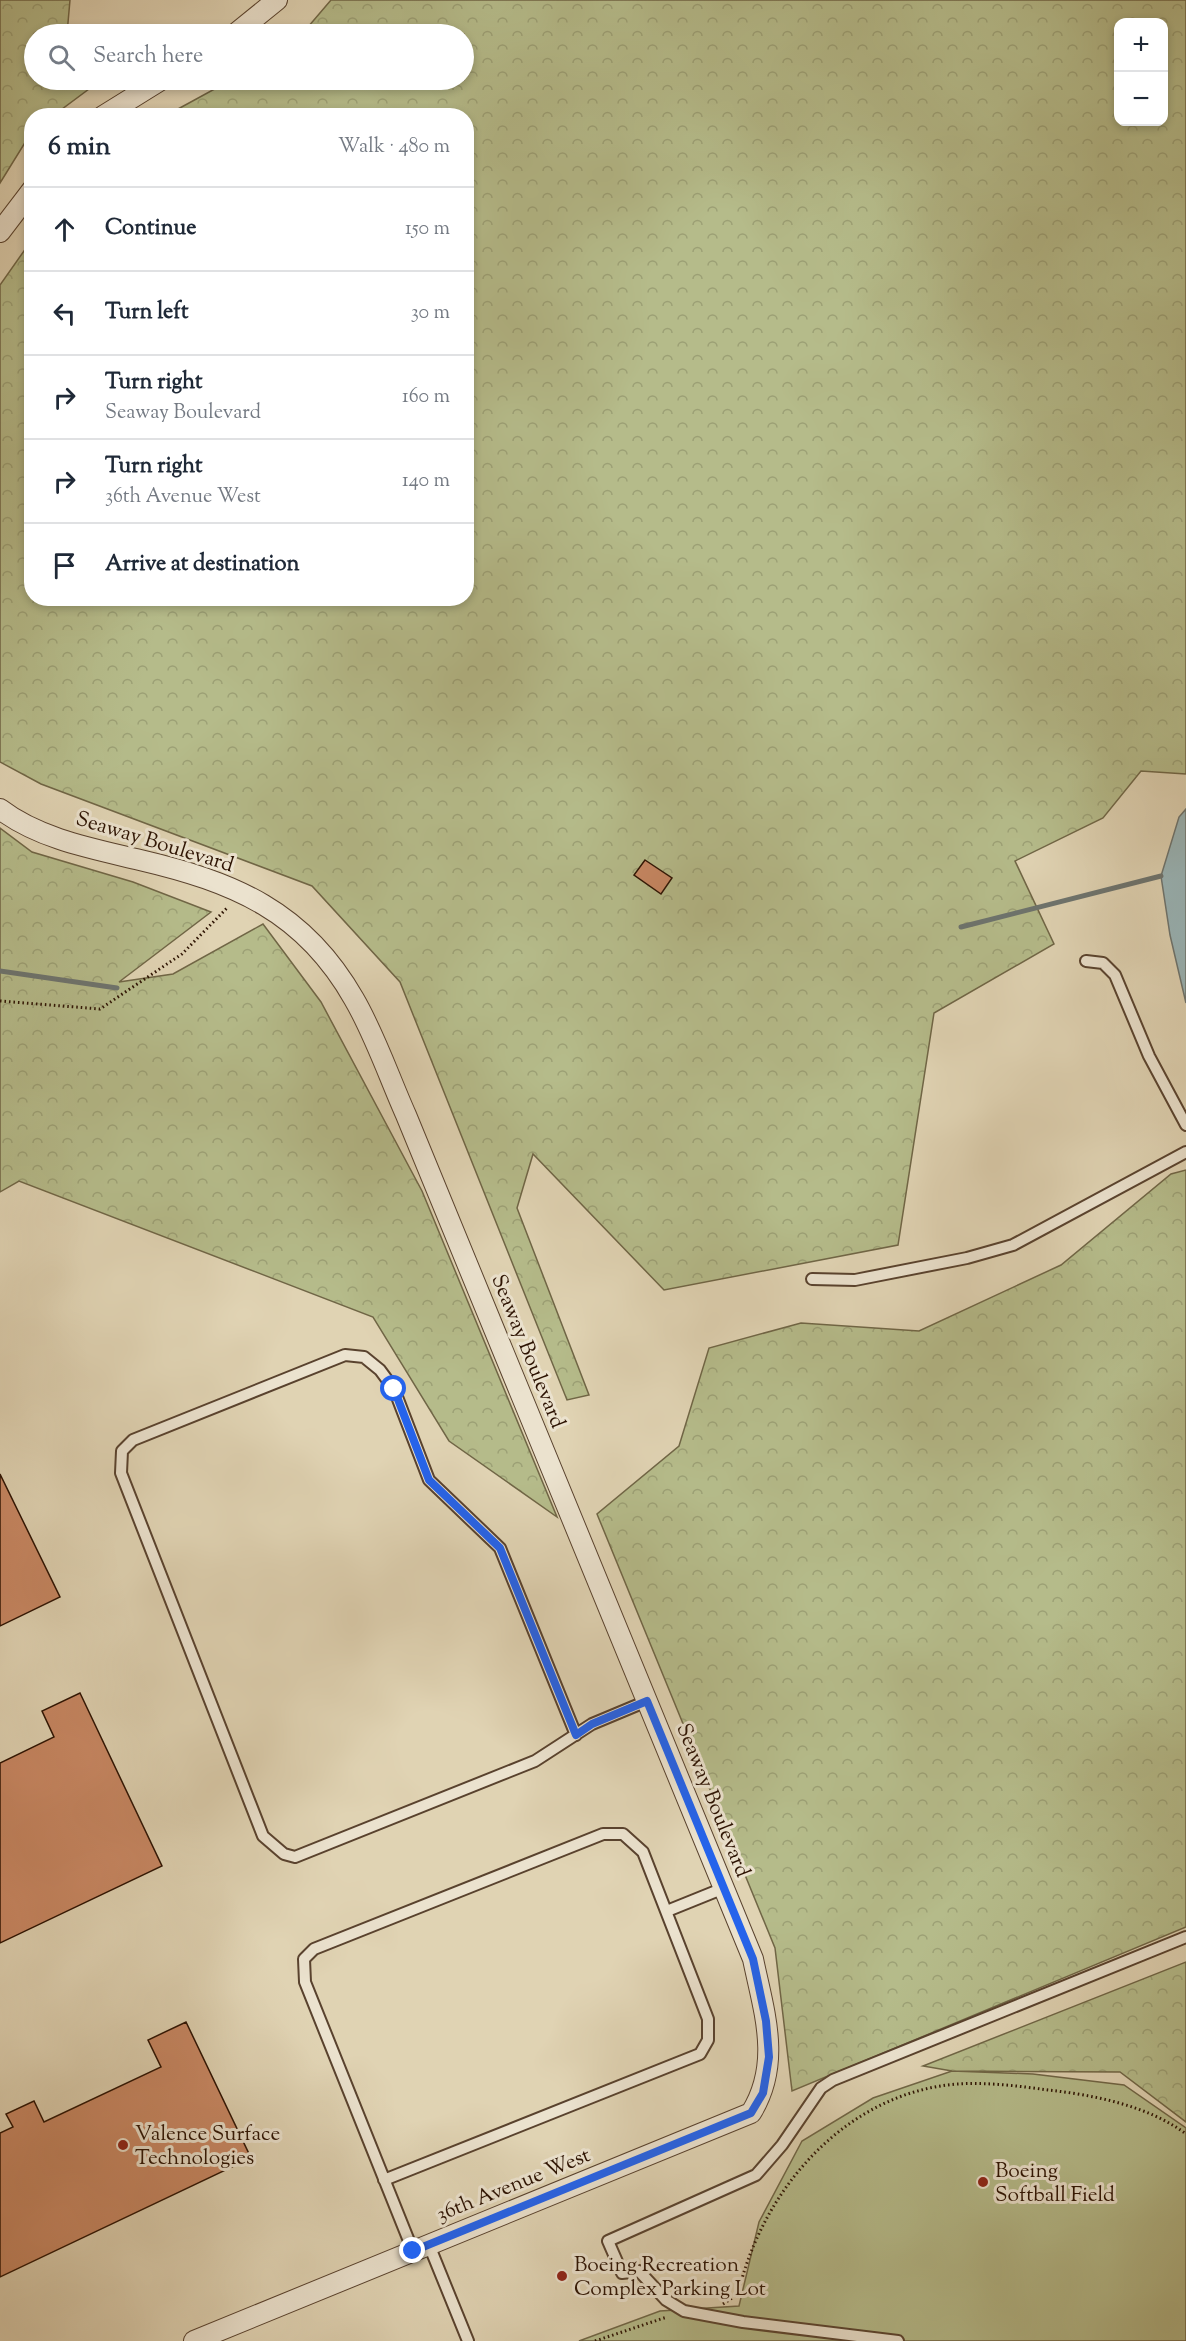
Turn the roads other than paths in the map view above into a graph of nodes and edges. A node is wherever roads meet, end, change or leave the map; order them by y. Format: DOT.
graph roads {
  1 [pos="277,0"];
  2 [pos="247,24"];
  3 [pos="144,90"];
  4 [pos="116,108"];
  5 [pos="24,200"];
  6 [pos="0,232"];
  7 [pos="0,809"];
  8 [pos="1086,961"];
  9 [pos="1186,1125"];
  10 [pos="1186,1152"];
  11 [pos="812,1279"];
  12 [pos="647,1701"];
  13 [pos="576,1735"];
  14 [pos="724,1888"];
  15 [pos="667,1911"];
  16 [pos="1186,1936"];
  17 [pos="751,2113"];
  18 [pos="384,2180"];
  19 [pos="421,2248"];
  20 [pos="194,2341"];
  21 [pos="468,2341"];
  22 [pos="898,2341"];
  1 -- 2 [label="street"];
  3 -- 4 [label="street"];
  5 -- 6 [label="street"];
  7 -- 12 [label="street, Seaway Boulevard"];
  8 -- 9 [label="lane"];
  10 -- 11 [label="lane"];
  12 -- 13 [label="lane"];
  12 -- 14 [label="street, Seaway Boulevard"];
  13 -- 13 [label="lane"];
  14 -- 15 [label="lane"];
  14 -- 17 [label="street, Seaway Boulevard"];
  15 -- 18 [label="lane"];
  15 -- 18 [label="lane"];
  16 -- 22 [label="lane"];
  17 -- 19 [label="street, 36th Avenue West"];
  18 -- 19 [label="lane"];
  19 -- 20 [label="street, 36th Avenue West"];
  19 -- 21 [label="lane"];
}
